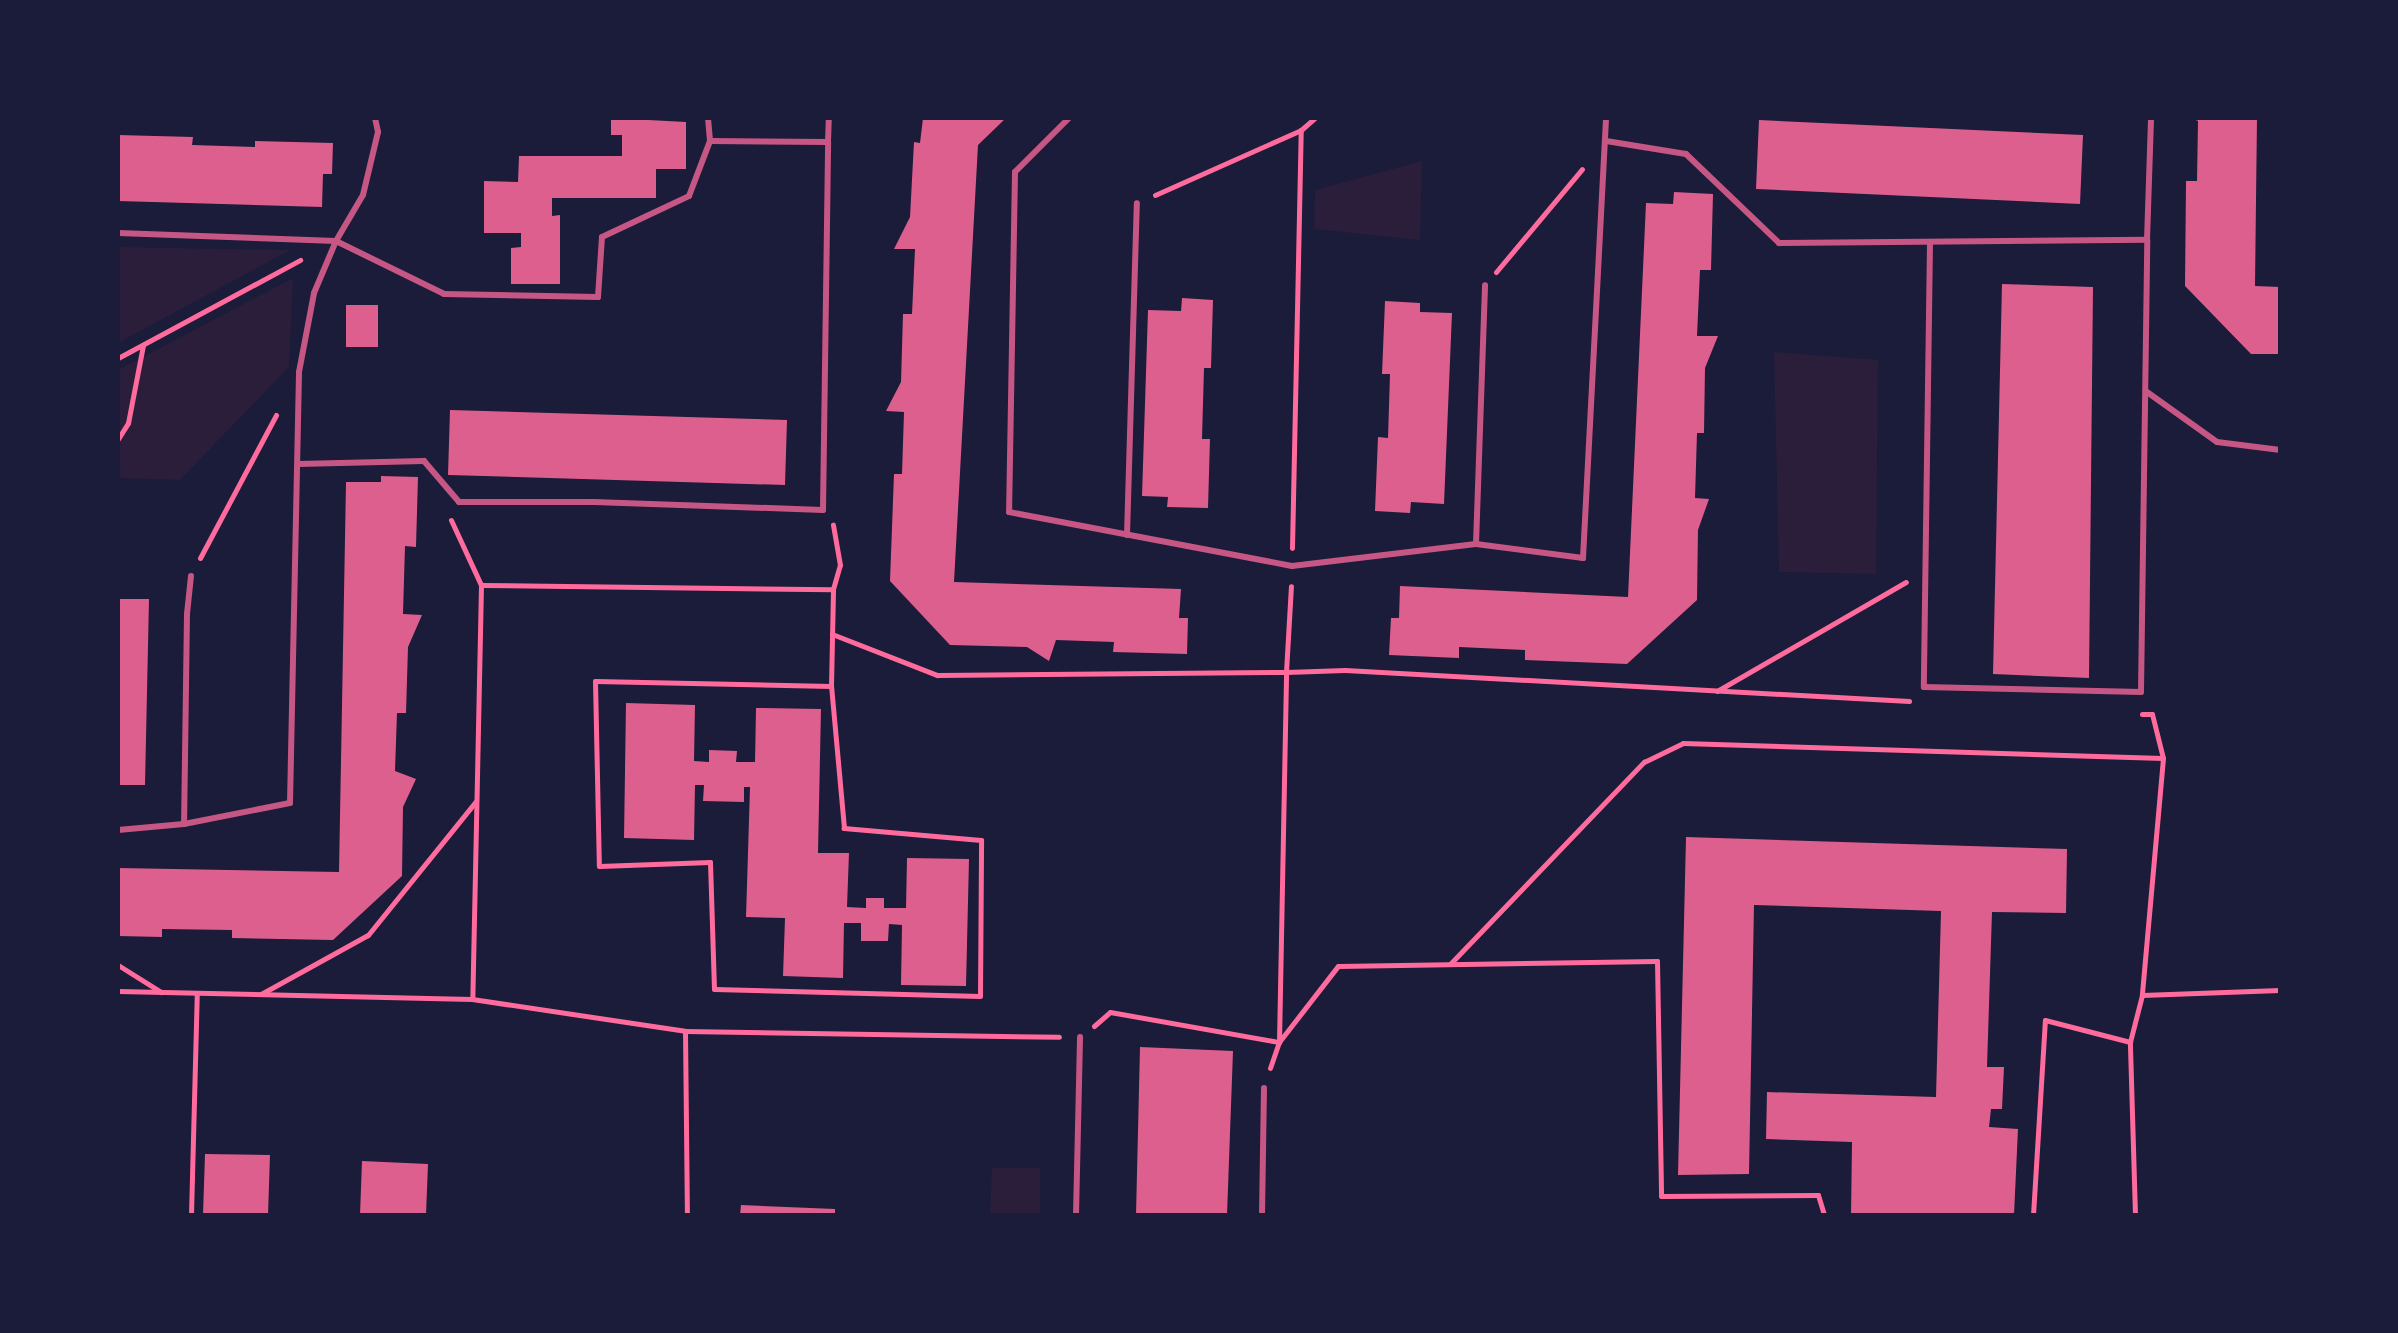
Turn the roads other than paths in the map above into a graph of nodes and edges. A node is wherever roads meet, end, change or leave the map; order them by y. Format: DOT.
graph roads {
  1 [pos="375,118"];
  2 [pos="708,118"];
  3 [pos="829,118"];
  4 [pos="1069,118"];
  5 [pos="1606,118"];
  6 [pos="2151,118"];
  7 [pos="710,141"];
  8 [pos="1606,141"];
  9 [pos="828,142"];
  10 [pos="1137,203"];
  11 [pos="118,233"];
  12 [pos="2147,240"];
  13 [pos="336,241"];
  14 [pos="1930,243"];
  15 [pos="1485,285"];
  16 [pos="2147,392"];
  17 [pos="2280,450"];
  18 [pos="298,464"];
  19 [pos="1127,535"];
  20 [pos="1476,544"];
  21 [pos="191,576"];
  22 [pos="184,824"];
  23 [pos="118,830"];
  24 [pos="1080,1037"];
  25 [pos="1264,1088"];
  26 [pos="1076,1215"];
  27 [pos="1262,1215"];
  1 -- 13 [label="lane"];
  2 -- 7 [label="lane"];
  3 -- 9 [label="lane"];
  4 -- 19 [label="lane"];
  5 -- 8 [label="lane"];
  6 -- 12 [label="lane"];
  7 -- 9 [label="lane"];
  7 -- 13 [label="lane"];
  8 -- 14 [label="lane"];
  8 -- 20 [label="lane"];
  9 -- 18 [label="lane"];
  10 -- 19 [label="lane"];
  11 -- 13 [label="lane"];
  12 -- 14 [label="lane"];
  12 -- 16 [label="lane"];
  13 -- 18 [label="lane"];
  14 -- 16 [label="lane"];
  15 -- 20 [label="lane"];
  16 -- 17 [label="lane"];
  18 -- 22 [label="lane"];
  19 -- 20 [label="lane"];
  21 -- 22 [label="lane"];
  22 -- 23 [label="lane"];
  24 -- 26 [label="lane"];
  25 -- 27 [label="lane"];
}
